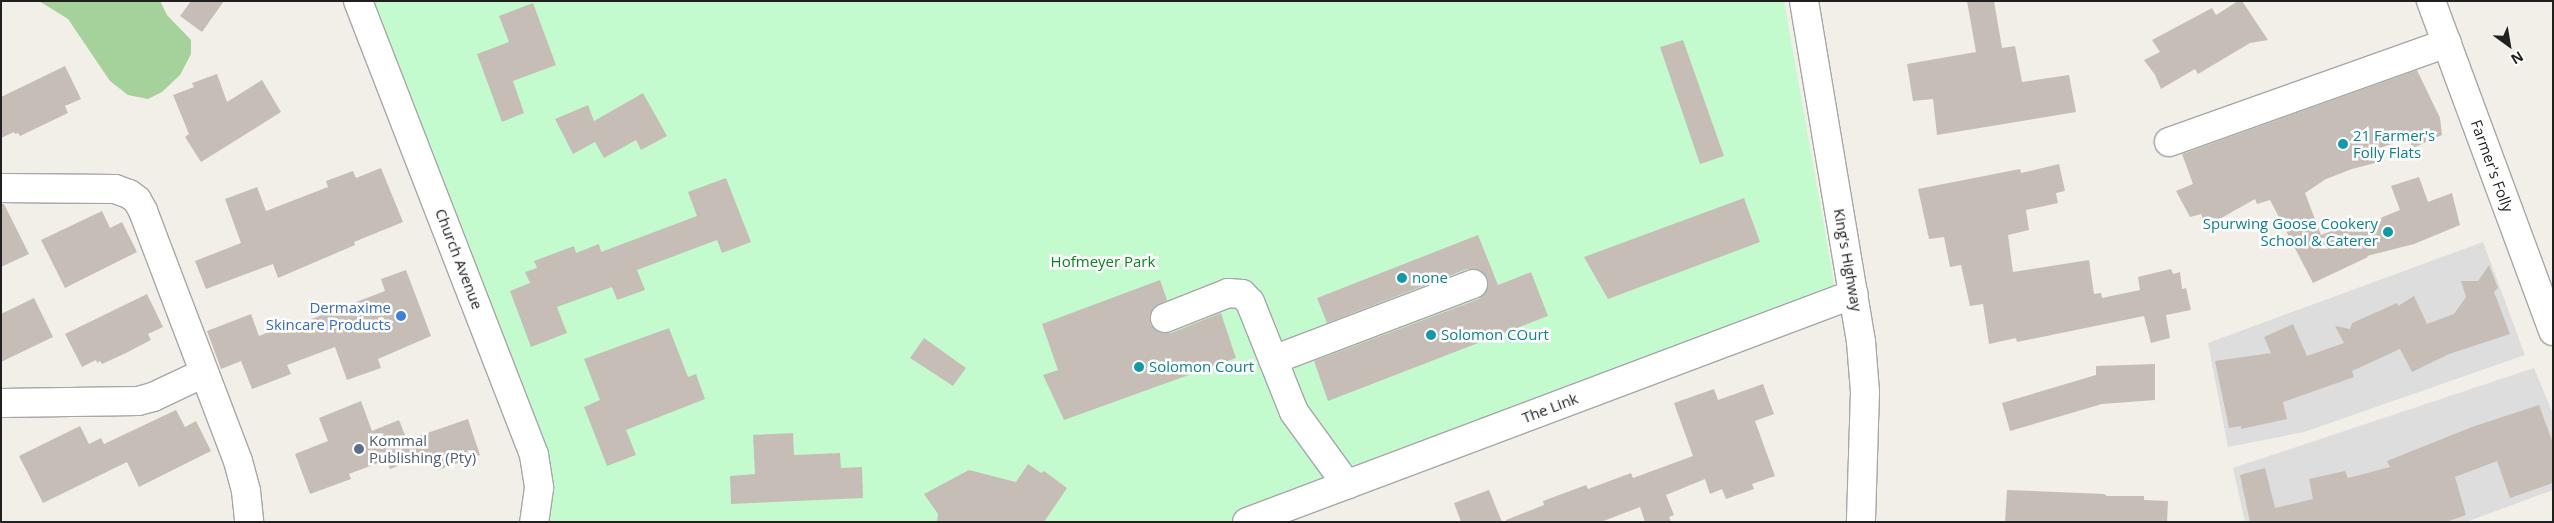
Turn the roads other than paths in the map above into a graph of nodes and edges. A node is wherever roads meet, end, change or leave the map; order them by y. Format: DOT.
graph roads {
  1 [pos="358,1"];
  2 [pos="1804,1"];
  3 [pos="2431,1"];
  4 [pos="2447,43"];
  5 [pos="2169,142"];
  6 [pos="1,188"];
  7 [pos="1473,284"];
  8 [pos="1854,294"];
  9 [pos="1166,318"];
  10 [pos="2553,331"];
  11 [pos="1273,360"];
  12 [pos="204,373"];
  13 [pos="1,403"];
  14 [pos="1346,484"];
  15 [pos="249,522"];
  16 [pos="534,522"];
  17 [pos="1247,522"];
  18 [pos="1861,522"];
  1 -- 16 [label="street, Church Avenue"];
  2 -- 8 [label="street, King's Highway"];
  3 -- 4 [label="street, Farmer's Folly"];
  4 -- 5 [label="street"];
  4 -- 10 [label="street, Farmer's Folly"];
  6 -- 12 [label="street"];
  7 -- 11 [label="street"];
  8 -- 14 [label="street, The Link"];
  8 -- 18 [label="street, King's Highway"];
  9 -- 11 [label="street"];
  11 -- 14 [label="street"];
  12 -- 13 [label="street"];
  12 -- 15 [label="street"];
  14 -- 17 [label="street, The Link"];
}
